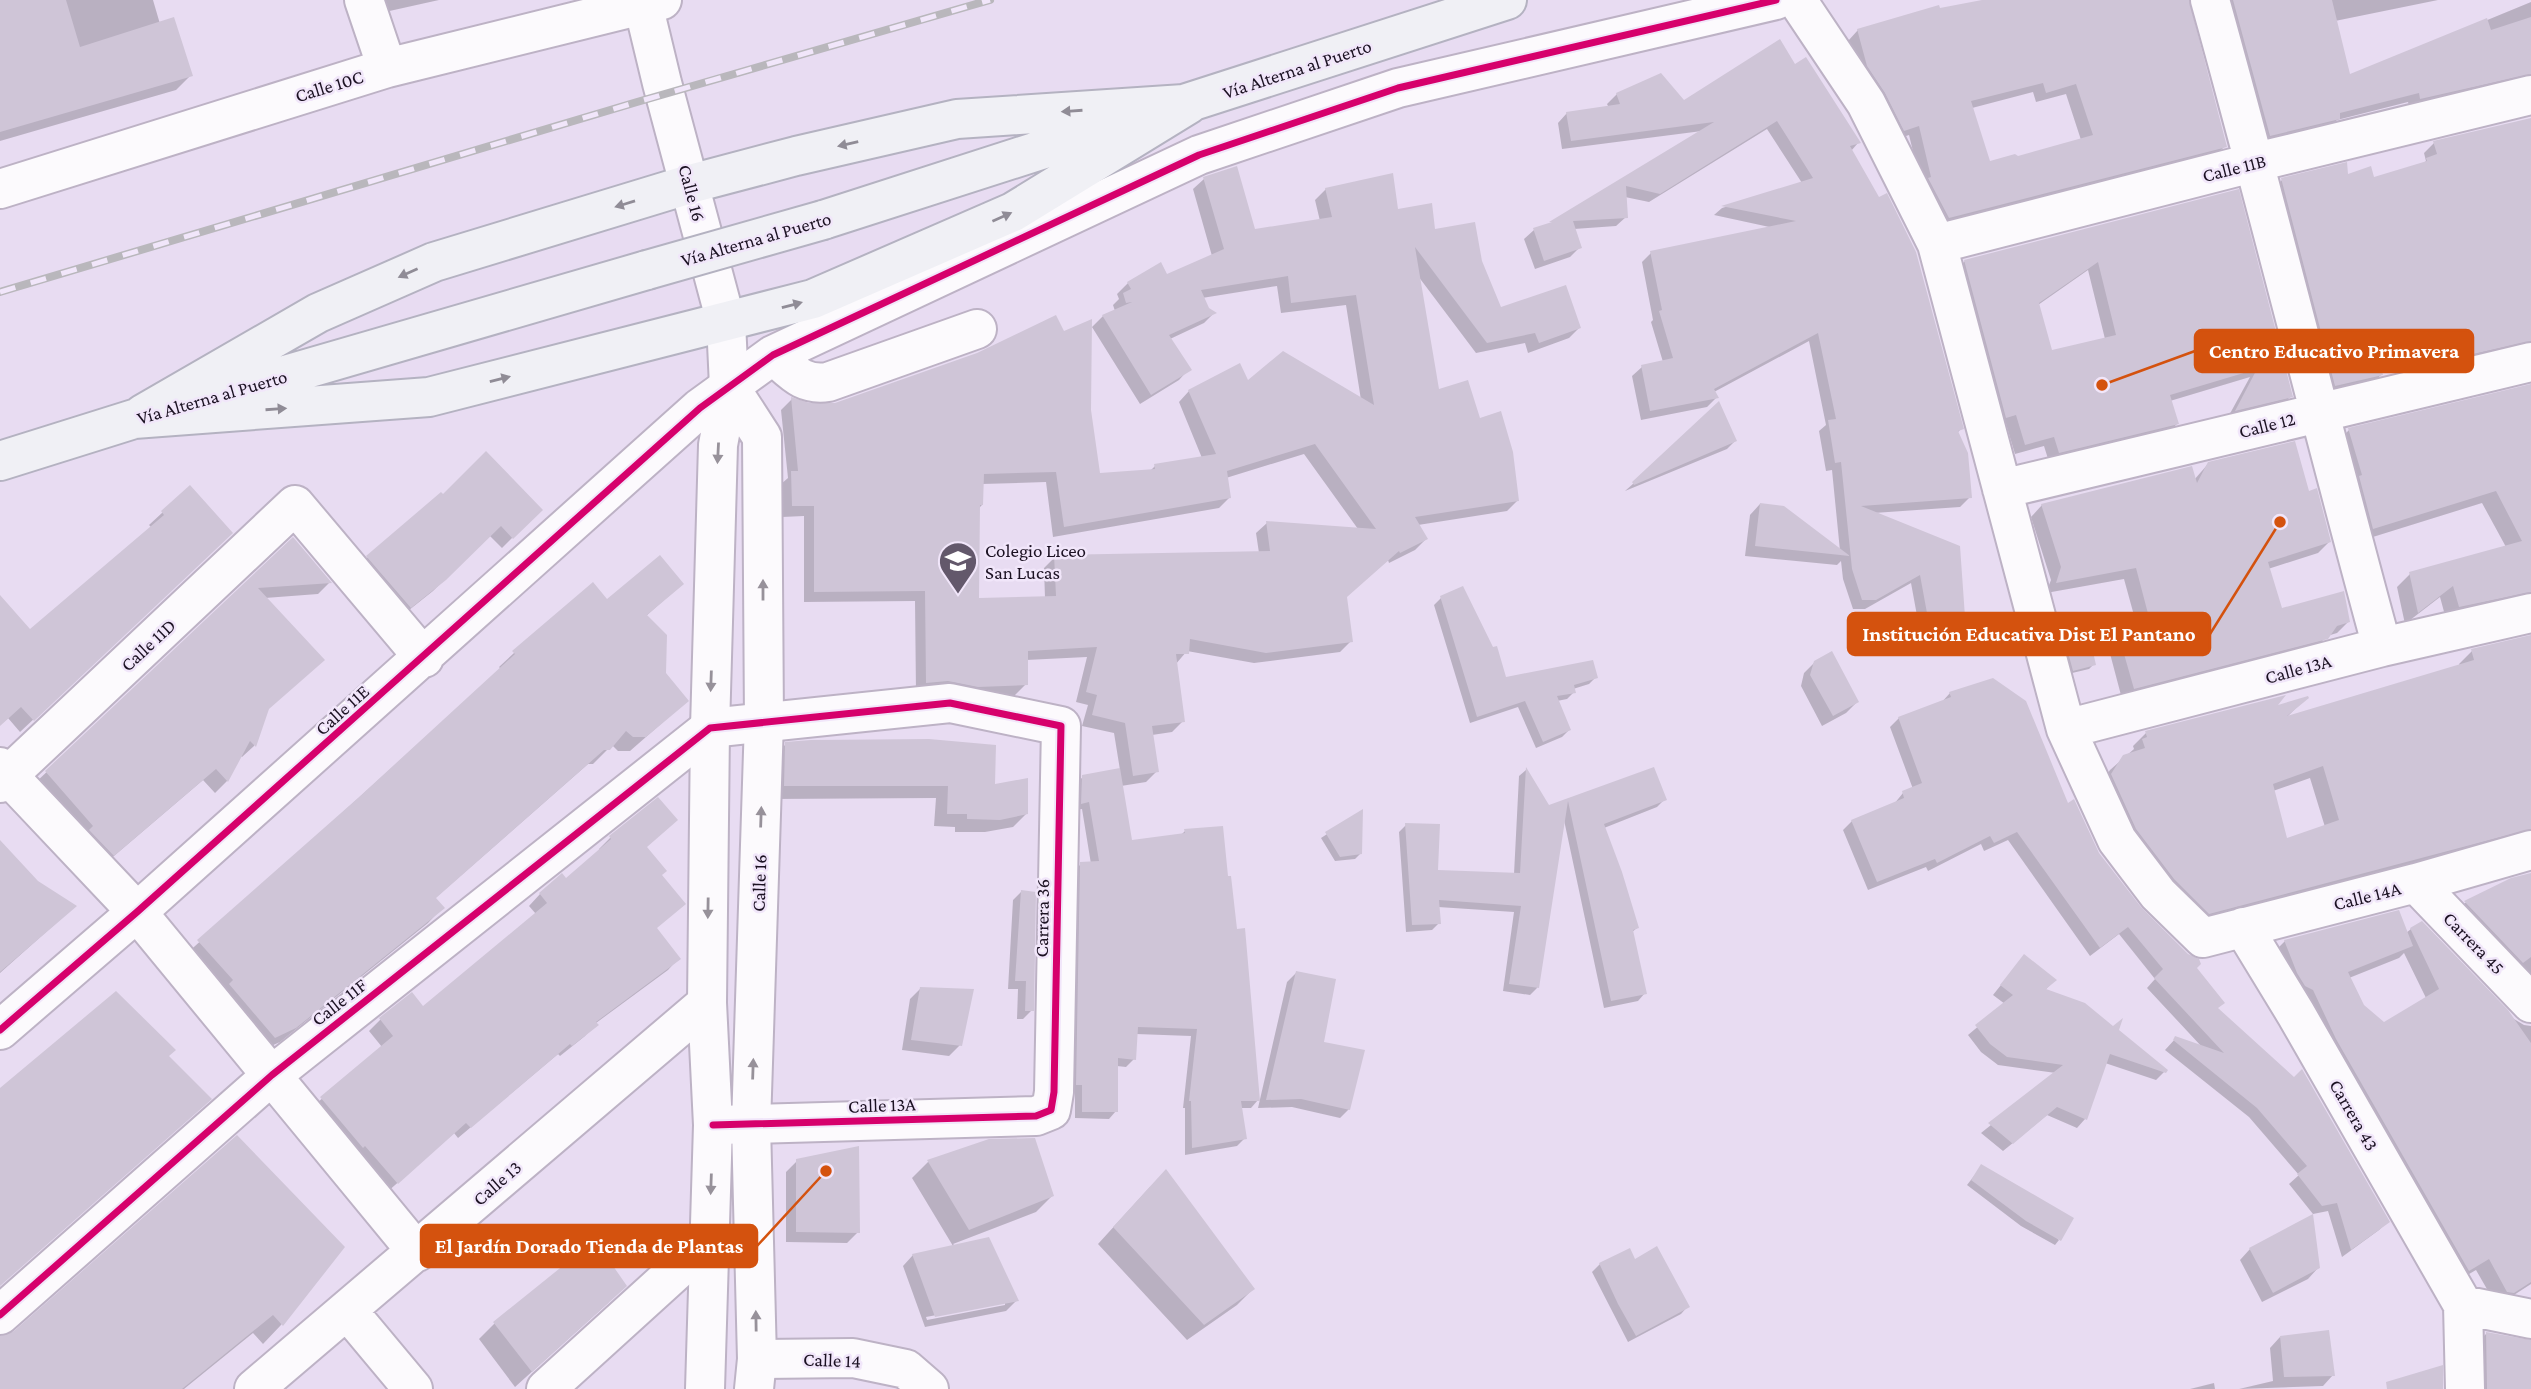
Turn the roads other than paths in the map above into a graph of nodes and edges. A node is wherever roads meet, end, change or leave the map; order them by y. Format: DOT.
graph roads {
  1 [pos="364,0"];
  2 [pos="1507,0"];
  3 [pos="1776,0"];
  4 [pos="1797,0"];
  5 [pos="2210,0"];
  6 [pos="649,1"];
  7 [pos="387,68"];
  8 [pos="2531,95"];
  9 [pos="1189,104"];
  10 [pos="2256,162"];
  11 [pos="690,184"];
  12 [pos="0,189"];
  13 [pos="1937,244"];
  14 [pos="726,322"];
  15 [pos="977,329"];
  16 [pos="773,355"];
  17 [pos="2531,362"];
  18 [pos="714,397"];
  19 [pos="2318,413"];
  20 [pos="134,419"];
  21 [pos="0,461"];
  22 [pos="2002,489"];
  23 [pos="2531,613"];
  24 [pos="2382,647"];
  25 [pos="424,658"];
  26 [pos="764,721"];
  27 [pos="710,728"];
  28 [pos="2066,729"];
  29 [pos="3,775"];
  30 [pos="2531,850"];
  31 [pos="2416,883"];
  32 [pos="137,912"];
  33 [pos="2243,927"];
  34 [pos="707,1003"];
  35 [pos="2531,1003"];
  36 [pos="0,1030"];
  37 [pos="272,1075"];
  38 [pos="1051,1110"];
  39 [pos="713,1125"];
  40 [pos="751,1125"];
  41 [pos="709,1241"];
  42 [pos="417,1252"];
  43 [pos="2463,1305"];
  44 [pos="347,1310"];
  45 [pos="0,1315"];
  46 [pos="2531,1319"];
  47 [pos="755,1374"];
  48 [pos="918,1379"];
  49 [pos="254,1389"];
  50 [pos="413,1389"];
  51 [pos="546,1389"];
  52 [pos="705,1389"];
  53 [pos="2465,1389"];
  1 -- 7 [label="street"];
  2 -- 9 [label="main road, Vía Alterna al Puerto"];
  3 -- 16 [label="street, Calle 11E"];
  4 -- 13 [label="street"];
  5 -- 10 [label="street"];
  6 -- 7 [label="street, Calle 10C"];
  6 -- 11 [label="street, Calle 16"];
  7 -- 12 [label="street, Calle 10C"];
  8 -- 10 [label="street, Calle 11B"];
  9 -- 11 [label="main road, one-way"];
  14 -- 9 [label="main road, one-way"];
  9 -- 20 [label="main road, Vía Alterna al Puerto, bridge"];
  10 -- 13 [label="street, Calle 11B"];
  10 -- 19 [label="street"];
  11 -- 14 [label="street, Calle 16"];
  11 -- 20 [label="main road, one-way"];
  13 -- 22 [label="street"];
  14 -- 18 [label="street, Calle 16"];
  20 -- 14 [label="main road, one-way"];
  15 -- 16 [label="street"];
  16 -- 18 [label="street, Calle 11E"];
  17 -- 19 [label="street, Calle 12"];
  18 -- 25 [label="street, Calle 11E"];
  26 -- 18 [label="street, Calle 16, one-way"];
  18 -- 27 [label="street, Calle 16, one-way"];
  19 -- 22 [label="street, Calle 12"];
  19 -- 24 [label="street"];
  20 -- 21 [label="main road, Vía Alterna al Puerto"];
  22 -- 28 [label="street"];
  23 -- 24 [label="street, Calle 13A"];
  24 -- 28 [label="street, Calle 13A"];
  25 -- 29 [label="street, Calle 11D"];
  25 -- 32 [label="street, Calle 11E"];
  26 -- 27 [label="street"];
  26 -- 38 [label="street, Carrera 36"];
  40 -- 26 [label="street, Calle 16, one-way"];
  27 -- 34 [label="street, Calle 16, one-way"];
  27 -- 37 [label="street, Calle 11F"];
  28 -- 33 [label="street, Calle 14A"];
  29 -- 32 [label="street"];
  30 -- 31 [label="street, Calle 14A"];
  31 -- 33 [label="street, Calle 14A"];
  31 -- 35 [label="street, Carrera 45"];
  32 -- 36 [label="street, Calle 11E"];
  32 -- 37 [label="street"];
  33 -- 43 [label="street, Carrera 43"];
  34 -- 39 [label="street, Calle 16"];
  34 -- 42 [label="street, Calle 13"];
  37 -- 42 [label="street"];
  37 -- 45 [label="street, Calle 11F"];
  38 -- 40 [label="street, Calle 13A"];
  39 -- 40 [label="street, Calle 13A"];
  39 -- 41 [label="street, Calle 16, one-way"];
  47 -- 40 [label="street, Calle 16, one-way"];
  41 -- 51 [label="street"];
  41 -- 52 [label="street, Calle 16"];
  42 -- 44 [label="street, Calle 13"];
  43 -- 46 [label="street"];
  43 -- 53 [label="street"];
  44 -- 49 [label="street, Calle 13"];
  44 -- 50 [label="street"];
  47 -- 48 [label="street, Calle 14"];
}
